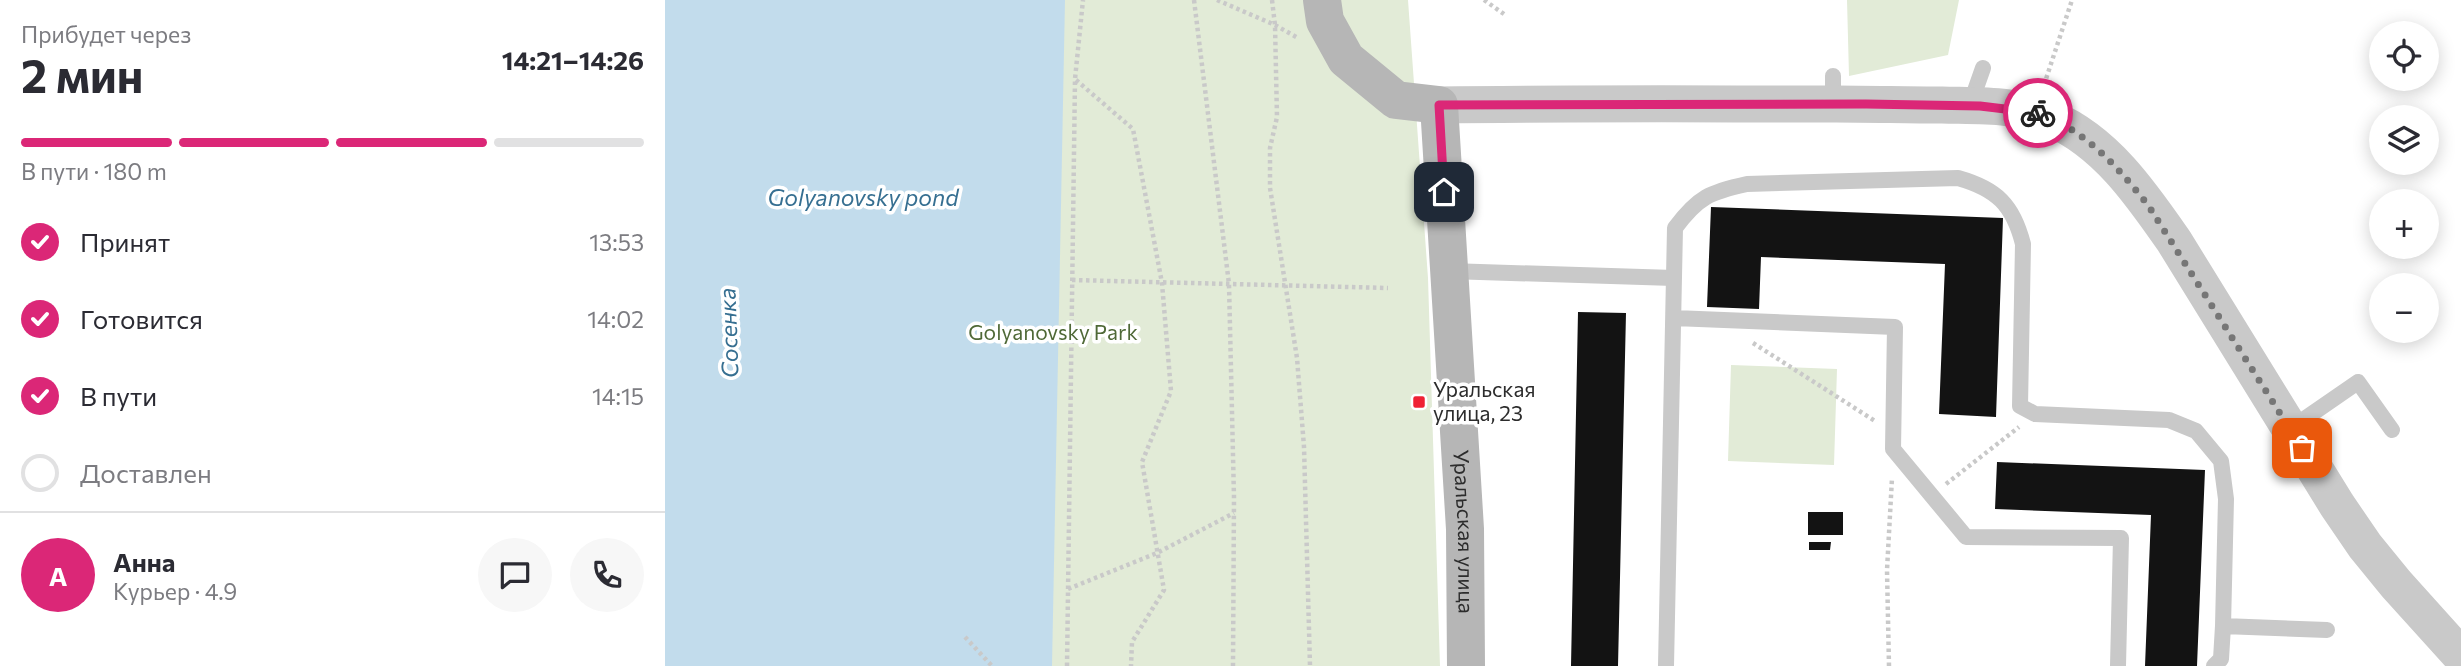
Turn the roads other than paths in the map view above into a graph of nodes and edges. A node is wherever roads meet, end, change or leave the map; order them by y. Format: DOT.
graph roads {
  1 [pos="1322,0"];
  2 [pos="1983,68"];
  3 [pos="1439,105"];
  4 [pos="1970,106"];
  5 [pos="1449,271"];
  6 [pos="1674,278"];
  7 [pos="1674,317"];
  8 [pos="2290,429"];
  9 [pos="2392,430"];
  10 [pos="2223,626"];
  11 [pos="2327,631"];
  12 [pos="2461,656"];
  13 [pos="1466,666"];
  14 [pos="1666,666"];
  15 [pos="2118,666"];
  16 [pos="2214,666"];
  1 -- 3 [label="main road"];
  2 -- 4 [label="lane"];
  3 -- 4 [label="street"];
  3 -- 5 [label="main road, Уральская улица"];
  4 -- 8 [label="street"];
  5 -- 6 [label="lane"];
  5 -- 13 [label="main road, Уральская улица"];
  6 -- 7 [label="lane"];
  6 -- 10 [label="lane"];
  7 -- 14 [label="lane"];
  7 -- 15 [label="lane"];
  8 -- 9 [label="lane"];
  8 -- 12 [label="street"];
  10 -- 11 [label="lane"];
  10 -- 16 [label="lane"];
}
